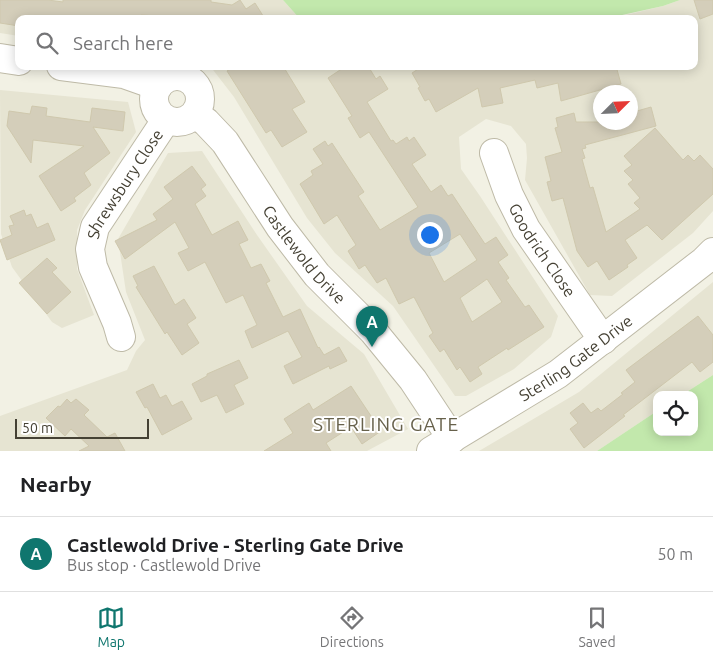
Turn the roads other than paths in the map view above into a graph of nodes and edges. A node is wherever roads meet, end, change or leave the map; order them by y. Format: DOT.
graph roads {
  1 [pos="0,58"];
  2 [pos="15,60"];
  3 [pos="92,70"];
  4 [pos="158,86"];
  5 [pos="195,114"];
  6 [pos="166,120"];
  7 [pos="494,153"];
  8 [pos="713,252"];
  9 [pos="121,337"];
  10 [pos="603,340"];
  11 [pos="442,445"];
  1 -- 2 [label="street"];
  3 -- 4 [label="street"];
  4 -- 5 [label="street"];
  4 -- 6 [label="street"];
  5 -- 6 [label="street"];
  5 -- 11 [label="street, Castlewold Drive"];
  6 -- 9 [label="street, Shrewsbury Close"];
  7 -- 10 [label="street, Goodrich Close"];
  8 -- 10 [label="street, Sterling Gate Drive"];
  10 -- 11 [label="street, Sterling Gate Drive"];
}
